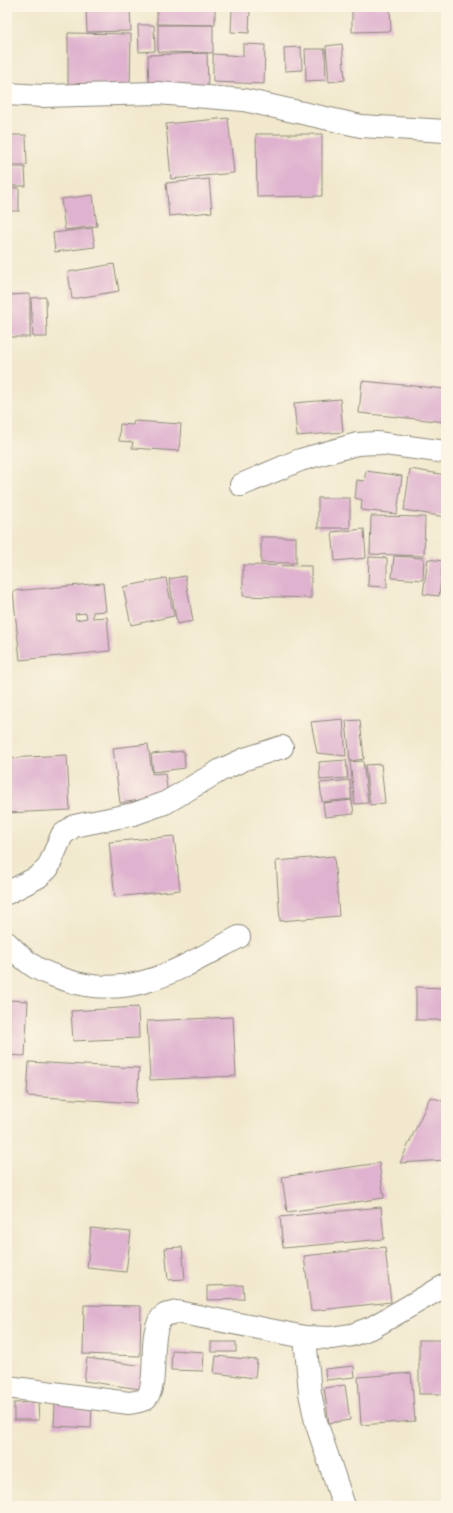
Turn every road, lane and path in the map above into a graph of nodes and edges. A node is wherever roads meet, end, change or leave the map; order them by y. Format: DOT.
graph roads {
  1 [pos="7,94"];
  2 [pos="446,131"];
  3 [pos="446,452"];
  4 [pos="241,485"];
  5 [pos="282,747"];
  6 [pos="7,893"];
  7 [pos="239,937"];
  8 [pos="7,943"];
  9 [pos="446,1285"];
  10 [pos="305,1337"];
  11 [pos="7,1387"];
  12 [pos="344,1506"];
  1 -- 2 [label="street"];
  3 -- 4 [label="street"];
  5 -- 6 [label="street"];
  7 -- 8 [label="street"];
  9 -- 10 [label="street"];
  10 -- 11 [label="street"];
  10 -- 12 [label="street"];
}
